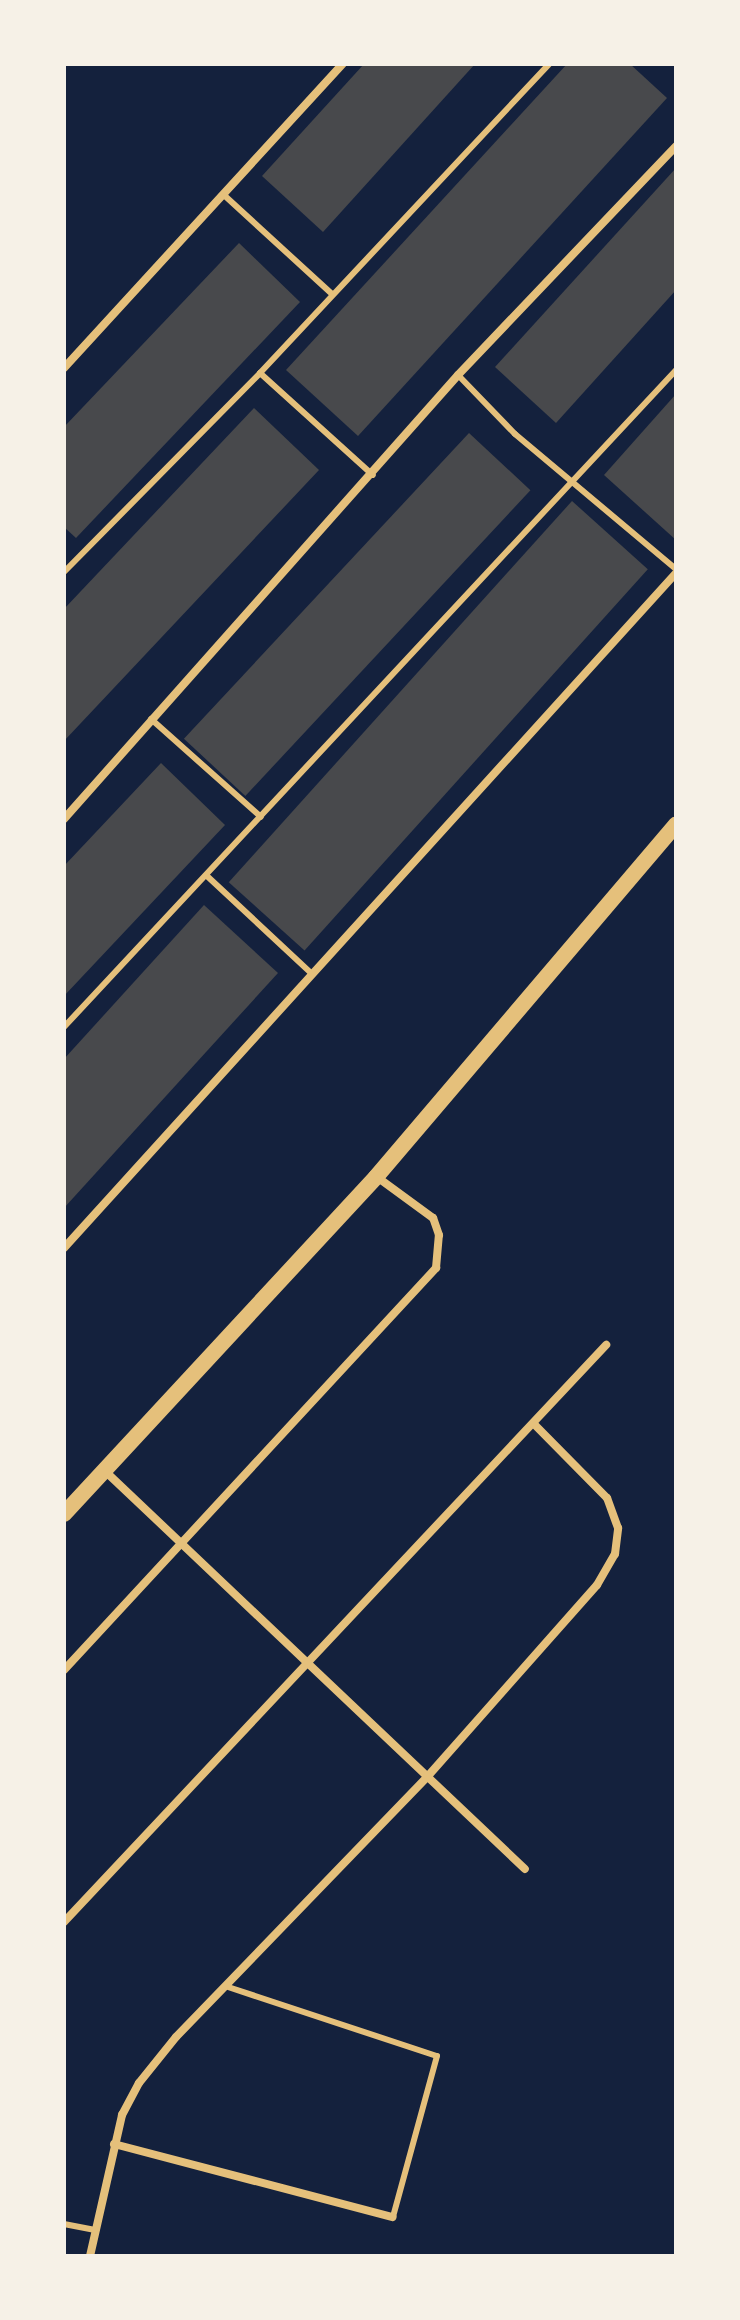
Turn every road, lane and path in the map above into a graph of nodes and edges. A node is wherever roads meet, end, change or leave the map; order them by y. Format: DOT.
graph roads {
  1 [pos="343,64"];
  2 [pos="549,64"];
  3 [pos="676,146"];
  4 [pos="225,196"];
  5 [pos="331,293"];
  6 [pos="64,368"];
  7 [pos="676,370"];
  8 [pos="260,373"];
  9 [pos="458,375"];
  10 [pos="373,475"];
  11 [pos="570,479"];
  12 [pos="676,571"];
  13 [pos="64,572"];
  14 [pos="151,719"];
  15 [pos="261,817"];
  16 [pos="64,819"];
  17 [pos="676,824"];
  18 [pos="207,876"];
  19 [pos="311,973"];
  20 [pos="64,1027"];
  21 [pos="376,1177"];
  22 [pos="64,1248"];
  23 [pos="606,1345"];
  24 [pos="533,1423"];
  25 [pos="106,1472"];
  26 [pos="64,1514"];
  27 [pos="184,1545"];
  28 [pos="310,1661"];
  29 [pos="64,1670"];
  30 [pos="428,1776"];
  31 [pos="525,1869"];
  32 [pos="64,1922"];
  33 [pos="225,1986"];
  34 [pos="114,2144"];
  35 [pos="393,2217"];
  36 [pos="64,2224"];
  37 [pos="96,2230"];
  38 [pos="90,2256"];
  1 -- 4 [label="street"];
  2 -- 5 [label="lane"];
  3 -- 9 [label="street"];
  4 -- 5 [label="lane"];
  4 -- 6 [label="street"];
  5 -- 8 [label="lane"];
  7 -- 11 [label="lane"];
  8 -- 10 [label="lane"];
  8 -- 13 [label="lane"];
  9 -- 10 [label="street"];
  9 -- 11 [label="lane"];
  10 -- 14 [label="street"];
  11 -- 12 [label="lane"];
  11 -- 15 [label="lane"];
  12 -- 19 [label="street"];
  14 -- 15 [label="lane"];
  14 -- 16 [label="street"];
  15 -- 18 [label="lane"];
  17 -- 21 [label="main road"];
  18 -- 19 [label="lane"];
  18 -- 20 [label="lane"];
  19 -- 22 [label="street"];
  21 -- 25 [label="main road"];
  21 -- 27 [label="street"];
  23 -- 24 [label="street"];
  24 -- 28 [label="street"];
  24 -- 30 [label="street"];
  25 -- 26 [label="main road"];
  25 -- 27 [label="street"];
  27 -- 28 [label="street"];
  27 -- 29 [label="street"];
  28 -- 30 [label="street"];
  28 -- 32 [label="street"];
  30 -- 31 [label="street"];
  30 -- 33 [label="street"];
  33 -- 34 [label="street"];
  33 -- 35 [label="lane"];
  34 -- 35 [label="street"];
  34 -- 37 [label="street"];
  36 -- 37 [label="lane"];
  37 -- 38 [label="street"];
}
